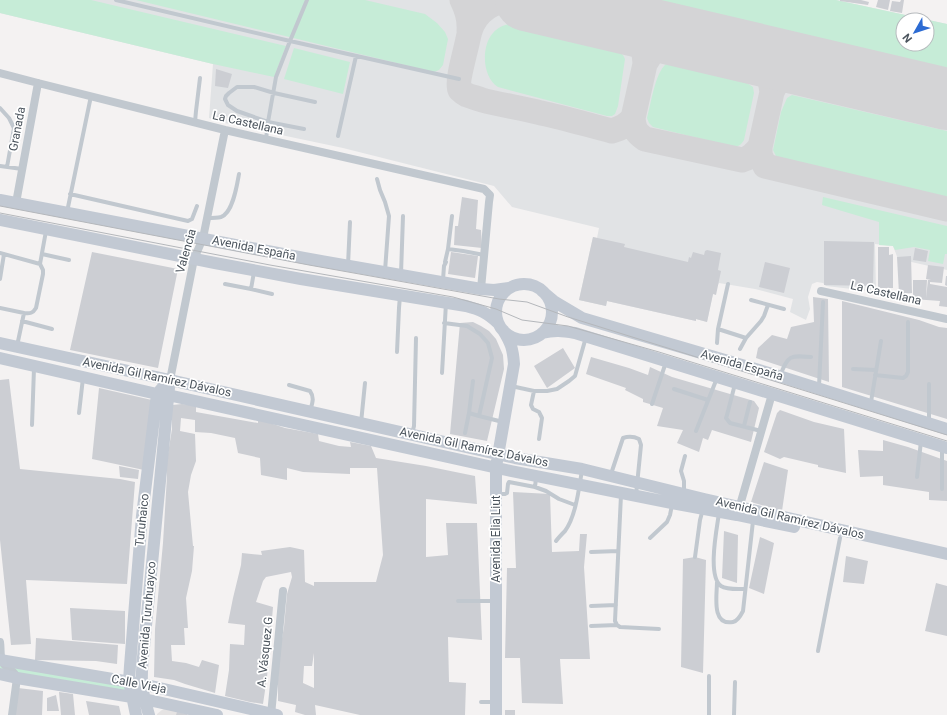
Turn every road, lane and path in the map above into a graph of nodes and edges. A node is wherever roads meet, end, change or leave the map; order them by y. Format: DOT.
graph roads {
  1 [pos="116,0"];
  2 [pos="307,0"];
  3 [pos="290,41"];
  4 [pos="356,56"];
  5 [pos="0,73"];
  6 [pos="200,78"];
  7 [pos="458,79"];
  8 [pos="38,83"];
  9 [pos="274,93"];
  10 [pos="91,96"];
  11 [pos="316,102"];
  12 [pos="0,108"];
  13 [pos="195,122"];
  14 [pos="268,122"];
  15 [pos="304,129"];
  16 [pos="224,130"];
  17 [pos="338,136"];
  18 [pos="266,140"];
  19 [pos="0,166"];
  20 [pos="7,167"];
  21 [pos="22,168"];
  22 [pos="239,174"];
  23 [pos="377,179"];
  24 [pos="70,194"];
  25 [pos="0,200"];
  26 [pos="16,203"];
  27 [pos="197,206"];
  28 [pos="66,212"];
  29 [pos="403,216"];
  30 [pos="452,216"];
  31 [pos="207,218"];
  32 [pos="0,220"];
  33 [pos="350,222"];
  34 [pos="46,229"];
  35 [pos="203,238"];
  36 [pos="448,249"];
  37 [pos="2,254"];
  38 [pos="42,254"];
  39 [pos="485,255"];
  40 [pos="194,259"];
  41 [pos="69,260"];
  42 [pos="40,264"];
  43 [pos="348,266"];
  44 [pos="255,270"];
  45 [pos="384,272"];
  46 [pos="401,275"];
  47 [pos="0,279"];
  48 [pos="443,282"];
  49 [pos="225,284"];
  50 [pos="728,284"];
  51 [pos="510,288"];
  52 [pos="251,289"];
  53 [pos="481,289"];
  54 [pos="542,291"];
  55 [pos="821,291"];
  56 [pos="272,294"];
  57 [pos="400,295"];
  58 [pos="751,300"];
  59 [pos="823,302"];
  60 [pos="446,303"];
  61 [pos="768,305"];
  62 [pos="0,308"];
  63 [pos="784,310"];
  64 [pos="24,313"];
  65 [pos="947,319"];
  66 [pos="22,321"];
  67 [pos="908,322"];
  68 [pos="444,323"];
  69 [pos="501,327"];
  70 [pos="52,329"];
  71 [pos="718,329"];
  72 [pos="538,335"];
  73 [pos="586,337"];
  74 [pos="416,338"];
  75 [pos="746,338"];
  76 [pos="881,341"];
  77 [pos="0,343"];
  78 [pos="717,343"];
  79 [pos="17,346"];
  80 [pos="740,349"];
  81 [pos="397,352"];
  82 [pos="811,357"];
  83 [pos="0,358"];
  84 [pos="666,362"];
  85 [pos="514,364"];
  86 [pos="34,366"];
  87 [pos="852,369"];
  88 [pos="442,373"];
  89 [pos="875,373"];
  90 [pos="780,376"];
  91 [pos="83,377"];
  92 [pos="717,377"];
  93 [pos="170,380"];
  94 [pos="473,381"];
  95 [pos="365,383"];
  96 [pos="735,383"];
  97 [pos="929,384"];
  98 [pos="289,385"];
  99 [pos="510,385"];
  100 [pos="674,389"];
  101 [pos="819,389"];
  102 [pos="534,391"];
  103 [pos="162,394"];
  104 [pos="772,394"];
  105 [pos="708,400"];
  106 [pos="750,402"];
  107 [pos="652,404"];
  108 [pos="871,405"];
  109 [pos="310,412"];
  110 [pos="469,413"];
  111 [pos="79,414"];
  112 [pos="479,416"];
  113 [pos="503,422"];
  114 [pos="361,423"];
  115 [pos="929,423"];
  116 [pos="32,425"];
  117 [pos="744,426"];
  118 [pos="947,429"];
  119 [pos="696,431"];
  120 [pos="761,431"];
  121 [pos="465,433"];
  122 [pos="412,435"];
  123 [pos="539,439"];
  124 [pos="921,440"];
  125 [pos="944,447"];
  126 [pos="498,454"];
  127 [pos="685,456"];
  128 [pos="496,467"];
  129 [pos="582,469"];
  130 [pos="611,476"];
  131 [pos="917,477"];
  132 [pos="531,480"];
  133 [pos="637,483"];
  134 [pos="580,484"];
  135 [pos="942,488"];
  136 [pos="621,492"];
  137 [pos="496,494"];
  138 [pos="636,495"];
  139 [pos="680,500"];
  140 [pos="704,504"];
  141 [pos="575,505"];
  142 [pos="738,511"];
  143 [pos="720,512"];
  144 [pos="142,516"];
  145 [pos="156,518"];
  146 [pos="753,518"];
  147 [pos="650,538"];
  148 [pos="840,538"];
  149 [pos="556,540"];
  150 [pos="618,551"];
  151 [pos="591,552"];
  152 [pos="947,554"];
  153 [pos="695,557"];
  154 [pos="947,562"];
  155 [pos="717,582"];
  156 [pos="745,589"];
  157 [pos="283,591"];
  158 [pos="458,601"];
  159 [pos="496,601"];
  160 [pos="616,605"];
  161 [pos="591,606"];
  162 [pos="617,625"];
  163 [pos="591,626"];
  164 [pos="659,629"];
  165 [pos="0,642"];
  166 [pos="818,651"];
  167 [pos="1,661"];
  168 [pos="0,674"];
  169 [pos="709,676"];
  170 [pos="17,678"];
  171 [pos="129,681"];
  172 [pos="735,682"];
  173 [pos="142,684"];
  174 [pos="132,697"];
  175 [pos="144,699"];
  176 [pos="481,702"];
  177 [pos="496,702"];
  178 [pos="273,714"];
  179 [pos="12,715"];
  180 [pos="136,715"];
  181 [pos="149,715"];
  182 [pos="217,715"];
  183 [pos="496,715"];
  184 [pos="709,715"];
  185 [pos="734,715"];
  1 -- 3 [label="lane"];
  2 -- 3 [label="lane"];
  3 -- 4 [label="lane"];
  3 -- 9 [label="lane"];
  4 -- 7 [label="lane"];
  4 -- 17 [label="lane"];
  5 -- 8 [label="street, La Castellana"];
  6 -- 13 [label="lane"];
  8 -- 10 [label="street, La Castellana"];
  8 -- 21 [label="street, Granada"];
  9 -- 11 [label="lane"];
  9 -- 14 [label="lane"];
  9 -- 14 [label="lane"];
  10 -- 13 [label="street, La Castellana"];
  10 -- 24 [label="lane"];
  12 -- 20 [label="lane"];
  13 -- 16 [label="street, La Castellana"];
  14 -- 15 [label="lane"];
  14 -- 18 [label="lane"];
  16 -- 18 [label="street, La Castellana"];
  16 -- 31 [label="street, Valencia"];
  18 -- 39 [label="street, La Castellana"];
  19 -- 20 [label="lane"];
  20 -- 21 [label="lane"];
  21 -- 26 [label="street, Granada"];
  22 -- 31 [label="lane"];
  23 -- 45 [label="lane"];
  24 -- 27 [label="lane"];
  24 -- 28 [label="lane"];
  25 -- 26 [label="main road, Avenida España"];
  26 -- 28 [label="main road, Avenida España"];
  28 -- 35 [label="main road, Avenida España"];
  29 -- 46 [label="lane"];
  30 -- 36 [label="lane"];
  31 -- 35 [label="street, Valencia"];
  32 -- 34 [label="main road, Avenida España"];
  33 -- 43 [label="lane"];
  34 -- 38 [label="lane"];
  34 -- 40 [label="main road, Avenida España"];
  35 -- 40 [label="street, Valencia"];
  35 -- 43 [label="main road, Avenida España"];
  36 -- 39 [label="lane"];
  36 -- 48 [label="lane"];
  37 -- 42 [label="lane"];
  37 -- 47 [label="lane"];
  38 -- 41 [label="lane"];
  38 -- 42 [label="lane"];
  39 -- 53 [label="street"];
  40 -- 44 [label="main road, Avenida España"];
  40 -- 93 [label="street, Valencia"];
  42 -- 64 [label="lane"];
  43 -- 45 [label="main road, Avenida España"];
  44 -- 52 [label="lane"];
  44 -- 57 [label="main road, Avenida España"];
  45 -- 46 [label="main road, Avenida España"];
  46 -- 48 [label="main road, Avenida España"];
  48 -- 53 [label="main road, Avenida España"];
  49 -- 52 [label="lane"];
  50 -- 71 [label="lane"];
  51 -- 53 [label="main road, Avenida España"];
  51 -- 54 [label="main road"];
  51 -- 69 [label="main road"];
  52 -- 56 [label="lane"];
  54 -- 72 [label="main road"];
  54 -- 90 [label="main road, Avenida España"];
  55 -- 65 [label="street, La Castellana"];
  57 -- 60 [label="main road, Avenida España"];
  57 -- 81 [label="lane"];
  58 -- 61 [label="lane"];
  59 -- 101 [label="lane"];
  60 -- 68 [label="lane"];
  60 -- 69 [label="main road, Avenida España"];
  61 -- 63 [label="lane"];
  61 -- 75 [label="lane"];
  62 -- 64 [label="lane"];
  64 -- 66 [label="lane"];
  66 -- 70 [label="lane"];
  66 -- 79 [label="lane"];
  67 -- 89 [label="lane"];
  68 -- 88 [label="lane"];
  68 -- 112 [label="lane"];
  69 -- 72 [label="main road"];
  69 -- 85 [label="main road, Avenida Elia Liut"];
  71 -- 75 [label="lane"];
  71 -- 78 [label="lane"];
  72 -- 73 [label="main road, Avenida España"];
  72 -- 85 [label="main road, Avenida Elia Liut"];
  73 -- 84 [label="main road, Avenida España"];
  73 -- 102 [label="lane"];
  74 -- 122 [label="lane"];
  75 -- 80 [label="lane"];
  76 -- 89 [label="lane"];
  77 -- 79 [label="main road, Avenida Gil Ramírez Dávalos"];
  79 -- 93 [label="main road, Avenida Gil Ramírez Dávalos"];
  82 -- 90 [label="lane"];
  83 -- 86 [label="main road, Avenida Gil Ramírez Dávalos"];
  84 -- 92 [label="main road, Avenida España"];
  84 -- 107 [label="lane"];
  85 -- 99 [label="main road, Avenida Elia Liut"];
  86 -- 91 [label="main road, Avenida Gil Ramírez Dávalos"];
  86 -- 116 [label="lane"];
  87 -- 89 [label="lane"];
  89 -- 108 [label="lane"];
  90 -- 101 [label="main road, Avenida España"];
  91 -- 103 [label="main road, Avenida Gil Ramírez Dávalos"];
  91 -- 111 [label="lane"];
  92 -- 96 [label="main road, Avenida España"];
  92 -- 105 [label="lane"];
  93 -- 103 [label="main road, Turuhaico"];
  93 -- 109 [label="main road, Avenida Gil Ramírez Dávalos"];
  94 -- 110 [label="lane"];
  95 -- 114 [label="lane"];
  96 -- 104 [label="main road, Avenida España"];
  96 -- 117 [label="lane"];
  97 -- 115 [label="lane"];
  98 -- 109 [label="lane"];
  99 -- 102 [label="lane"];
  99 -- 113 [label="main road, Avenida Elia Liut"];
  100 -- 105 [label="lane"];
  101 -- 108 [label="main road, Avenida España"];
  102 -- 123 [label="lane"];
  103 -- 128 [label="main road, Avenida Gil Ramírez Dávalos"];
  103 -- 144 [label="main road, Turuhaico"];
  103 -- 145 [label="main road, Avenida Turuhuayco"];
  104 -- 120 [label="street"];
  104 -- 124 [label="main road, Avenida España"];
  105 -- 119 [label="lane"];
  106 -- 117 [label="lane"];
  108 -- 115 [label="main road, Avenida España"];
  109 -- 114 [label="main road, Avenida Gil Ramírez Dávalos"];
  110 -- 112 [label="lane"];
  110 -- 121 [label="lane"];
  112 -- 113 [label="lane"];
  113 -- 126 [label="main road, Avenida Elia Liut"];
  114 -- 122 [label="main road, Avenida Gil Ramírez Dávalos"];
  115 -- 118 [label="main road, Avenida España"];
  117 -- 120 [label="lane"];
  120 -- 142 [label="street"];
  122 -- 126 [label="main road, Avenida Gil Ramírez Dávalos"];
  124 -- 125 [label="main road, Avenida España"];
  124 -- 131 [label="lane"];
  125 -- 135 [label="lane"];
  126 -- 128 [label="main road, Avenida Elia Liut"];
  126 -- 129 [label="main road, Avenida Gil Ramírez Dávalos"];
  127 -- 139 [label="lane"];
  128 -- 132 [label="main road, Avenida Gil Ramírez Dávalos"];
  128 -- 137 [label="main road, Avenida Elia Liut"];
  129 -- 130 [label="main road, Avenida Gil Ramírez Dávalos"];
  129 -- 134 [label="lane"];
  130 -- 133 [label="main road, Avenida Gil Ramírez Dávalos"];
  130 -- 133 [label="lane"];
  132 -- 134 [label="main road, Avenida Gil Ramírez Dávalos"];
  132 -- 137 [label="lane"];
  132 -- 141 [label="lane"];
  133 -- 138 [label="lane"];
  133 -- 139 [label="main road, Avenida Gil Ramírez Dávalos"];
  134 -- 136 [label="main road, Avenida Gil Ramírez Dávalos"];
  134 -- 141 [label="lane"];
  136 -- 138 [label="main road, Avenida Gil Ramírez Dávalos"];
  136 -- 150 [label="lane"];
  137 -- 159 [label="main road, Avenida Elia Liut"];
  138 -- 139 [label="main road, Avenida Gil Ramírez Dávalos"];
  139 -- 140 [label="main road, Avenida Gil Ramírez Dávalos"];
  139 -- 147 [label="lane"];
  140 -- 142 [label="main road, Avenida Gil Ramírez Dávalos"];
  140 -- 143 [label="main road, Avenida Gil Ramírez Dávalos"];
  140 -- 153 [label="lane"];
  141 -- 149 [label="lane"];
  142 -- 143 [label="main road, Avenida Gil Ramírez Dávalos"];
  142 -- 146 [label="main road, Avenida Gil Ramírez Dávalos"];
  142 -- 152 [label="main road, Avenida Gil Ramírez Dávalos"];
  143 -- 155 [label="lane"];
  144 -- 145 [label="main road"];
  144 -- 171 [label="main road, Turuhaico"];
  145 -- 173 [label="main road, Avenida Turuhuayco"];
  146 -- 148 [label="main road, Avenida Gil Ramírez Dávalos"];
  146 -- 156 [label="lane"];
  148 -- 154 [label="main road, Avenida Gil Ramírez Dávalos"];
  148 -- 166 [label="lane"];
  150 -- 151 [label="lane"];
  150 -- 160 [label="lane"];
  155 -- 156 [label="lane"];
  155 -- 156 [label="lane"];
  157 -- 178 [label="street, A. Vásquez G"];
  158 -- 159 [label="lane"];
  159 -- 177 [label="main road, Avenida Elia Liut"];
  160 -- 161 [label="lane"];
  160 -- 162 [label="lane"];
  162 -- 163 [label="lane"];
  162 -- 164 [label="lane"];
  165 -- 167 [label="street"];
  167 -- 170 [label="street"];
  167 -- 171 [label="main road, Calle Vieja"];
  168 -- 170 [label="main road, Calle Vieja"];
  169 -- 184 [label="lane"];
  170 -- 174 [label="main road, Calle Vieja"];
  170 -- 179 [label="street"];
  171 -- 173 [label="main road, Calle Vieja"];
  171 -- 174 [label="main road, Avenida Turuhuayco"];
  172 -- 185 [label="lane"];
  173 -- 175 [label="main road, Avenida Turuhuayco"];
  173 -- 178 [label="main road, Calle Vieja"];
  174 -- 175 [label="main road, Calle Vieja"];
  174 -- 180 [label="main road, Avenida Turuhuayco"];
  175 -- 181 [label="main road, Avenida Turuhuayco"];
  175 -- 182 [label="main road, Calle Vieja"];
  176 -- 177 [label="lane"];
  177 -- 183 [label="main road, Avenida Elia Liut"];
}
